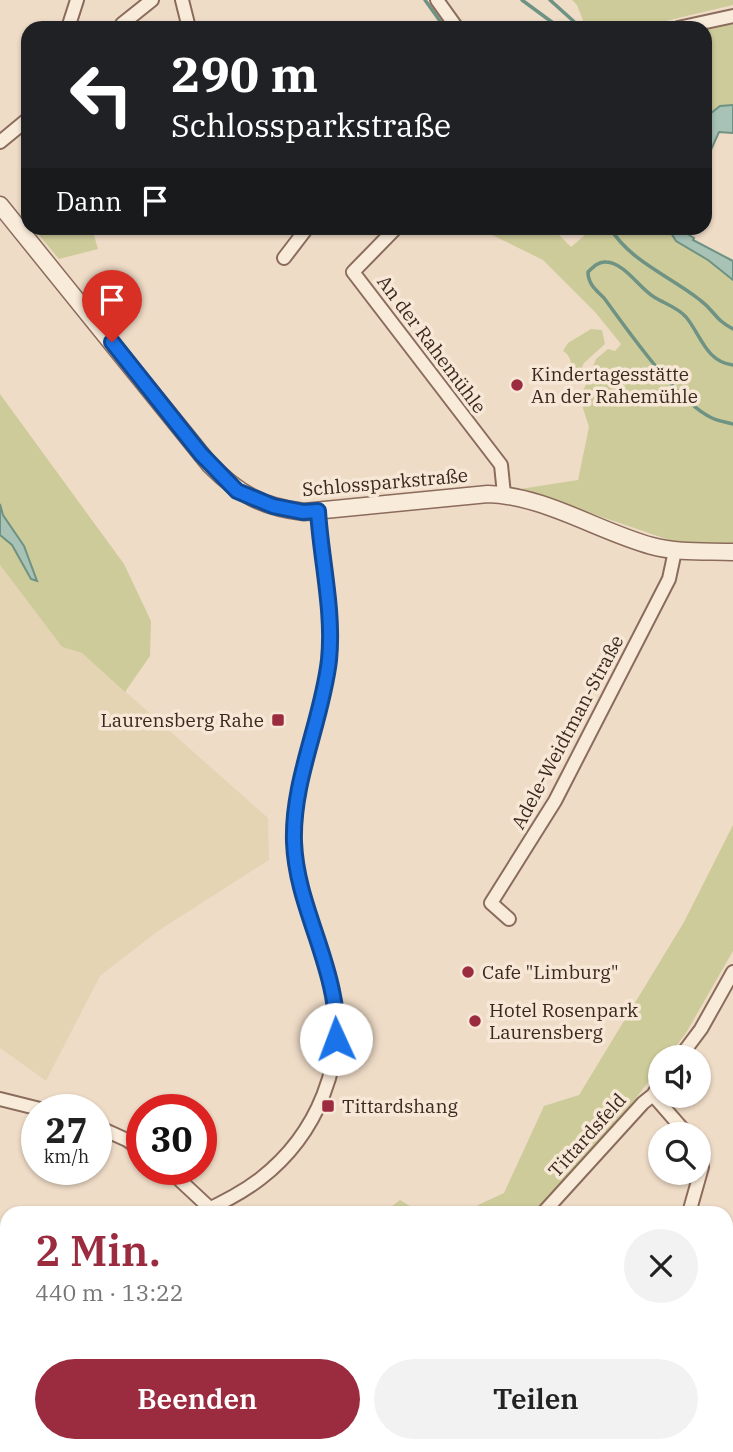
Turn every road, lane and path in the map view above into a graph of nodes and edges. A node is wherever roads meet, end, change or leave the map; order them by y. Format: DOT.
graph roads {
  1 [pos="77,0"];
  2 [pos="152,0"];
  3 [pos="182,0"];
  4 [pos="437,0"];
  5 [pos="733,16"];
  6 [pos="70,21"];
  7 [pos="126,21"];
  8 [pos="187,21"];
  9 [pos="452,21"];
  10 [pos="710,21"];
  11 [pos="21,125"];
  12 [pos="0,142"];
  13 [pos="0,205"];
  14 [pos="21,231"];
  15 [pos="24,235"];
  16 [pos="302,235"];
  17 [pos="389,235"];
  18 [pos="284,258"];
  19 [pos="504,495"];
  20 [pos="318,511"];
  21 [pos="674,551"];
  22 [pos="733,552"];
  23 [pos="509,919"];
  24 [pos="733,972"];
  25 [pos="689,1045"];
  26 [pos="648,1098"];
  27 [pos="0,1099"];
  28 [pos="21,1104"];
  29 [pos="183,1185"];
  30 [pos="697,1185"];
  31 [pos="203,1206"];
  32 [pos="216,1206"];
  33 [pos="549,1206"];
  34 [pos="691,1206"];
  1 -- 6 [label="street"];
  2 -- 7 [label="street"];
  3 -- 8 [label="street"];
  4 -- 9 [label="street"];
  5 -- 10 [label="street"];
  11 -- 12 [label="street"];
  13 -- 14 [label="street, Schlossparkstraße"];
  15 -- 20 [label="street, Schlossparkstraße"];
  16 -- 18 [label="street"];
  17 -- 19 [label="street, An der Rahemühle"];
  19 -- 20 [label="street, Schlossparkstraße"];
  19 -- 21 [label="street, Schlossparkstraße"];
  20 -- 32 [label="street"];
  21 -- 22 [label="street, Schlossparkstraße"];
  21 -- 23 [label="street, Adele-Weidtman-Straße"];
  24 -- 25 [label="street"];
  26 -- 33 [label="street, Tittardsfeld"];
  27 -- 28 [label="street"];
  29 -- 31 [label="street"];
  30 -- 34 [label="street"];
}
